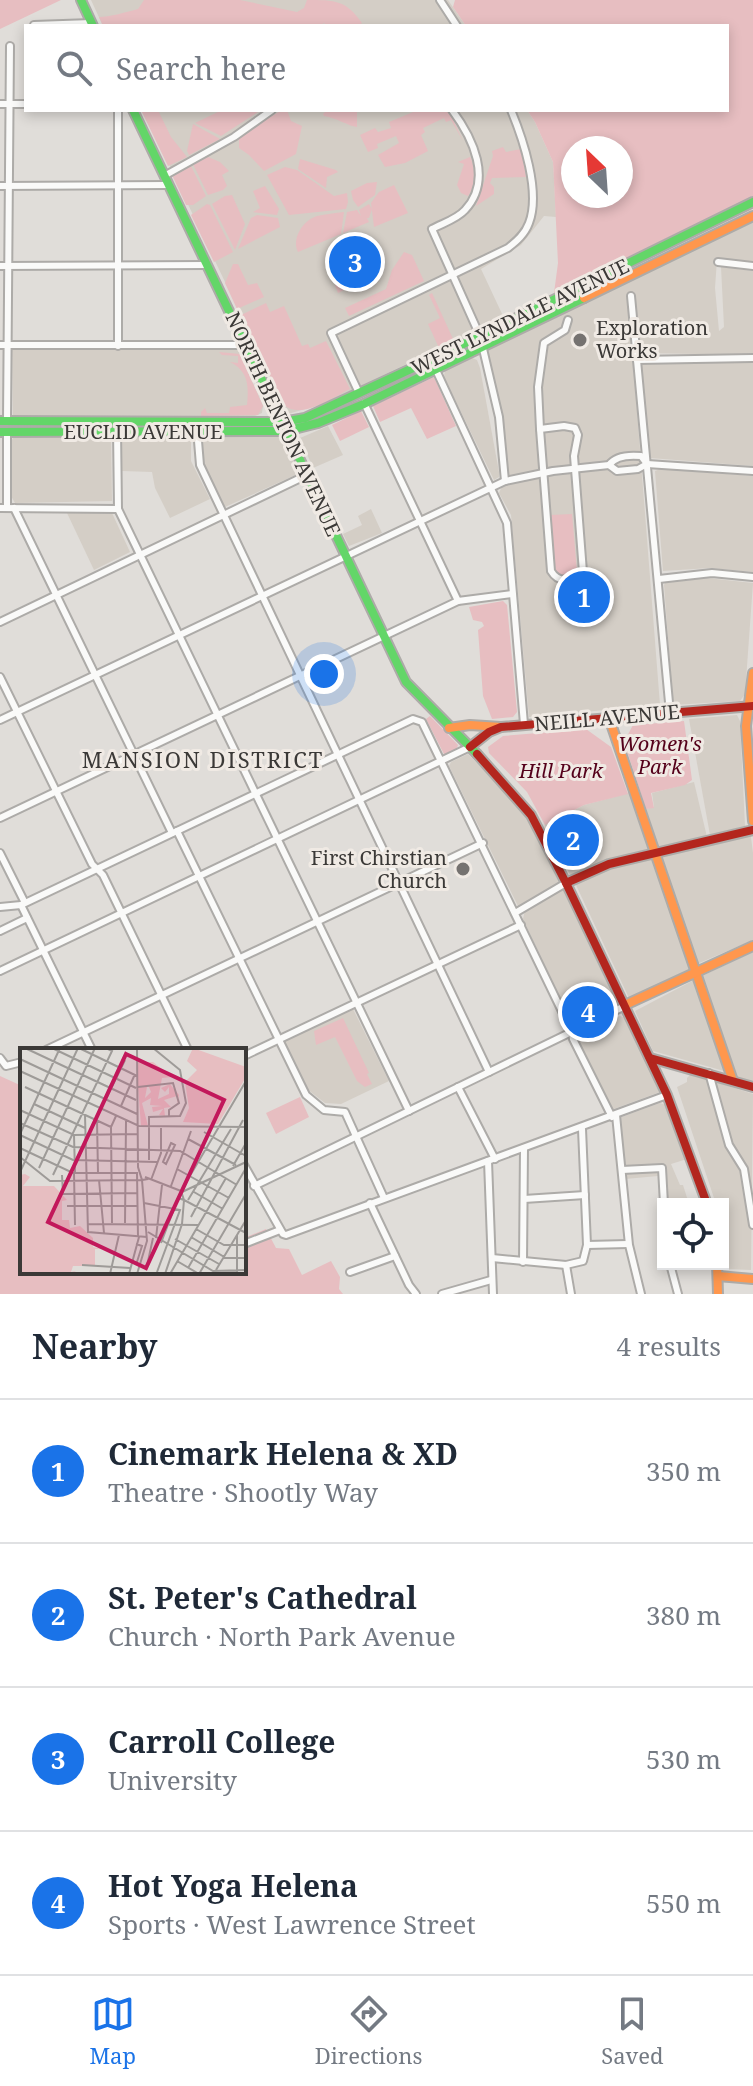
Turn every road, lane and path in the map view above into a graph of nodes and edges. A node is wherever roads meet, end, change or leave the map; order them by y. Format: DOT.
graph roads {
  1 [pos="81,0"];
  2 [pos="440,0"];
  3 [pos="93,24"];
  4 [pos="456,24"];
  5 [pos="10,46"];
  6 [pos="0,104"];
  7 [pos="9,104"];
  8 [pos="24,104"];
  9 [pos="118,112"];
  10 [pos="134,112"];
  11 [pos="269,112"];
  12 [pos="453,112"];
  13 [pos="512,112"];
  14 [pos="166,180"];
  15 [pos="0,186"];
  16 [pos="10,186"];
  17 [pos="118,186"];
  18 [pos="753,202"];
  19 [pos="753,216"];
  20 [pos="718,262"];
  21 [pos="117,265"];
  22 [pos="207,265"];
  23 [pos="4,266"];
  24 [pos="753,266"];
  25 [pos="452,275"];
  26 [pos="631,296"];
  27 [pos="568,320"];
  28 [pos="480,336"];
  29 [pos="4,345"];
  30 [pos="246,345"];
  31 [pos="118,346"];
  32 [pos="483,347"];
  33 [pos="753,358"];
  34 [pos="637,360"];
  35 [pos="436,370"];
  36 [pos="359,394"];
  37 [pos="364,404"];
  38 [pos="4,421"];
  39 [pos="117,421"];
  40 [pos="198,422"];
  41 [pos="284,426"];
  42 [pos="540,429"];
  43 [pos="4,432"];
  44 [pos="117,432"];
  45 [pos="197,432"];
  46 [pos="647,464"];
  47 [pos="609,465"];
  48 [pos="576,468"];
  49 [pos="753,471"];
  50 [pos="544,472"];
  51 [pos="307,475"];
  52 [pos="505,481"];
  53 [pos="491,487"];
  54 [pos="7,508"];
  55 [pos="118,509"];
  56 [pos="224,515"];
  57 [pos="419,520"];
  58 [pos="139,555"];
  59 [pos="346,555"];
  60 [pos="753,577"];
  61 [pos="659,579"];
  62 [pos="512,594"];
  63 [pos="55,595"];
  64 [pos="262,595"];
  65 [pos="458,601"];
  66 [pos="0,622"];
  67 [pos="178,634"];
  68 [pos="384,636"];
  69 [pos="753,673"];
  70 [pos="94,674"];
  71 [pos="300,675"];
  72 [pos="0,677"];
  73 [pos="752,707"];
  74 [pos="17,712"];
  75 [pos="670,713"];
  76 [pos="217,715"];
  77 [pos="609,718"];
  78 [pos="0,720"];
  79 [pos="524,724"];
  80 [pos="501,727"];
  81 [pos="449,728"];
  82 [pos="470,747"];
  83 [pos="134,754"];
  84 [pos="750,754"];
  85 [pos="338,755"];
  86 [pos="443,762"];
  87 [pos="56,792"];
  88 [pos="255,794"];
  89 [pos="360,801"];
  90 [pos="0,818"];
  91 [pos="753,821"];
  92 [pos="753,830"];
  93 [pos="174,832"];
  94 [pos="277,840"];
  95 [pos="483,843"];
  96 [pos="0,853"];
  97 [pos="655,853"];
  98 [pos="96,869"];
  99 [pos="199,877"];
  100 [pos="400,882"];
  101 [pos="566,883"];
  102 [pos="23,903"];
  103 [pos="0,907"];
  104 [pos="515,913"];
  105 [pos="121,914"];
  106 [pos="27,918"];
  107 [pos="316,921"];
  108 [pos="521,925"];
  109 [pos="0,931"];
  110 [pos="753,946"];
  111 [pos="43,950"];
  112 [pos="238,958"];
  113 [pos="440,964"];
  114 [pos="0,971"];
  115 [pos="696,972"];
  116 [pos="160,994"];
  117 [pos="357,1004"];
  118 [pos="625,1005"];
  119 [pos="83,1032"];
  120 [pos="572,1032"];
  121 [pos="278,1040"];
  122 [pos="50,1048"];
  123 [pos="91,1048"];
  124 [pos="187,1048"];
  125 [pos="246,1055"];
  126 [pos="0,1058"];
  127 [pos="650,1058"];
  128 [pos="18,1064"];
  129 [pos="489,1072"];
  130 [pos="709,1073"];
  131 [pos="733,1081"];
  132 [pos="458,1087"];
  133 [pos="753,1087"];
  134 [pos="667,1095"];
  135 [pos="409,1111"];
  136 [pos="614,1116"];
  137 [pos="582,1129"];
  138 [pos="356,1137"];
  139 [pos="524,1148"];
  140 [pos="491,1160"];
  141 [pos="246,1169"];
  142 [pos="622,1170"];
  143 [pos="254,1186"];
  144 [pos="585,1195"];
  145 [pos="384,1198"];
  146 [pos="664,1198"];
  147 [pos="705,1198"];
  148 [pos="524,1199"];
  149 [pos="370,1203"];
  150 [pos="753,1225"];
  151 [pos="282,1232"];
  152 [pos="246,1243"];
  153 [pos="628,1244"];
  154 [pos="587,1245"];
  155 [pos="395,1256"];
  156 [pos="492,1258"];
  157 [pos="523,1262"];
  158 [pos="566,1265"];
  159 [pos="672,1270"];
  160 [pos="718,1270"];
  161 [pos="350,1272"];
  162 [pos="718,1276"];
  163 [pos="753,1279"];
  164 [pos="491,1280"];
  165 [pos="416,1294"];
  166 [pos="442,1294"];
  167 [pos="493,1294"];
  168 [pos="571,1294"];
  169 [pos="641,1294"];
  170 [pos="678,1294"];
  171 [pos="718,1294"];
  1 -- 3 [label="main road"];
  2 -- 4 [label="street"];
  5 -- 7 [label="street"];
  6 -- 7 [label="street"];
  7 -- 8 [label="street"];
  7 -- 16 [label="street"];
  9 -- 17 [label="street"];
  10 -- 14 [label="main road, NORTH BENTON AVENUE"];
  11 -- 14 [label="street"];
  12 -- 25 [label="street"];
  13 -- 25 [label="street"];
  14 -- 17 [label="street"];
  14 -- 22 [label="main road, NORTH BENTON AVENUE"];
  15 -- 16 [label="street"];
  16 -- 17 [label="street"];
  16 -- 23 [label="street"];
  17 -- 21 [label="street"];
  18 -- 28 [label="main road, WEST LYNDALE AVENUE"];
  19 -- 32 [label="main road, WEST LYNDALE AVENUE"];
  20 -- 24 [label="street"];
  21 -- 22 [label="street"];
  21 -- 23 [label="street"];
  21 -- 31 [label="street"];
  22 -- 30 [label="main road, NORTH BENTON AVENUE"];
  23 -- 29 [label="street"];
  25 -- 28 [label="street"];
  25 -- 36 [label="street"];
  26 -- 34 [label="street"];
  27 -- 42 [label="street"];
  28 -- 32 [label="street"];
  28 -- 36 [label="main road, WEST LYNDALE AVENUE"];
  29 -- 31 [label="street"];
  29 -- 38 [label="street"];
  30 -- 31 [label="street"];
  30 -- 41 [label="main road, NORTH BENTON AVENUE"];
  32 -- 35 [label="main road, WEST LYNDALE AVENUE"];
  32 -- 52 [label="street"];
  33 -- 34 [label="street"];
  34 -- 46 [label="street"];
  35 -- 37 [label="main road, WEST LYNDALE AVENUE"];
  35 -- 53 [label="street"];
  36 -- 37 [label="street"];
  36 -- 41 [label="main road, WEST LYNDALE AVENUE"];
  37 -- 41 [label="main road, WEST LYNDALE AVENUE"];
  37 -- 57 [label="street"];
  38 -- 39 [label="main road, EUCLID AVENUE"];
  38 -- 43 [label="street"];
  39 -- 40 [label="main road, EUCLID AVENUE"];
  39 -- 44 [label="street"];
  40 -- 41 [label="main road, EUCLID AVENUE"];
  40 -- 45 [label="street"];
  41 -- 45 [label="main road, EUCLID AVENUE"];
  41 -- 51 [label="main road, NORTH BENTON AVENUE"];
  42 -- 48 [label="street"];
  42 -- 50 [label="street"];
  43 -- 44 [label="main road, EUCLID AVENUE"];
  43 -- 54 [label="street"];
  44 -- 45 [label="main road, EUCLID AVENUE"];
  44 -- 55 [label="street"];
  45 -- 56 [label="street"];
  46 -- 47 [label="street"];
  46 -- 47 [label="street"];
  46 -- 49 [label="street"];
  46 -- 61 [label="street"];
  47 -- 48 [label="street"];
  48 -- 50 [label="street"];
  48 -- 50 [label="street"];
  50 -- 52 [label="street"];
  51 -- 56 [label="street"];
  51 -- 59 [label="main road, NORTH BENTON AVENUE"];
  52 -- 53 [label="street"];
  53 -- 57 [label="street"];
  53 -- 62 [label="street"];
  54 -- 55 [label="street"];
  54 -- 63 [label="street"];
  55 -- 58 [label="street"];
  56 -- 58 [label="street"];
  56 -- 64 [label="street"];
  57 -- 59 [label="street"];
  57 -- 65 [label="street"];
  58 -- 63 [label="street"];
  58 -- 67 [label="street"];
  59 -- 64 [label="street"];
  59 -- 68 [label="main road, NORTH BENTON AVENUE"];
  60 -- 61 [label="street"];
  61 -- 75 [label="street"];
  62 -- 65 [label="street"];
  62 -- 79 [label="street"];
  63 -- 66 [label="street"];
  63 -- 70 [label="street"];
  64 -- 67 [label="street"];
  64 -- 71 [label="street"];
  65 -- 68 [label="street"];
  67 -- 70 [label="street"];
  67 -- 76 [label="street"];
  68 -- 71 [label="street"];
  68 -- 81 [label="main road, NORTH BENTON AVENUE"];
  69 -- 73 [label="main road"];
  70 -- 74 [label="street"];
  70 -- 83 [label="street"];
  71 -- 76 [label="street"];
  71 -- 85 [label="street"];
  72 -- 74 [label="street"];
  73 -- 75 [label="main road, NEILL AVENUE"];
  73 -- 84 [label="main road"];
  74 -- 78 [label="street"];
  74 -- 87 [label="street"];
  75 -- 77 [label="main road, NEILL AVENUE"];
  76 -- 83 [label="street"];
  76 -- 88 [label="street"];
  77 -- 79 [label="main road, NEILL AVENUE"];
  77 -- 97 [label="main road"];
  79 -- 80 [label="main road, NEILL AVENUE"];
  80 -- 81 [label="main road"];
  80 -- 82 [label="main road, NEILL AVENUE"];
  81 -- 82 [label="main road, NORTH BENTON AVENUE"];
  82 -- 86 [label="street"];
  82 -- 101 [label="main road, NORTH BENTON AVENUE"];
  83 -- 87 [label="street"];
  83 -- 93 [label="street"];
  84 -- 91 [label="main road"];
  85 -- 86 [label="street"];
  85 -- 88 [label="street"];
  85 -- 89 [label="street"];
  86 -- 89 [label="street"];
  86 -- 95 [label="street"];
  87 -- 90 [label="street"];
  87 -- 98 [label="street"];
  88 -- 93 [label="street"];
  88 -- 94 [label="street"];
  89 -- 94 [label="street"];
  89 -- 100 [label="street"];
  92 -- 97 [label="main road"];
  93 -- 98 [label="street"];
  93 -- 99 [label="street"];
  94 -- 99 [label="street"];
  94 -- 107 [label="street"];
  95 -- 100 [label="street"];
  95 -- 104 [label="street"];
  96 -- 102 [label="street"];
  97 -- 101 [label="main road"];
  97 -- 115 [label="main road"];
  98 -- 102 [label="street"];
  98 -- 105 [label="street"];
  99 -- 105 [label="street"];
  99 -- 112 [label="street"];
  100 -- 107 [label="street"];
  100 -- 113 [label="street"];
  101 -- 104 [label="street"];
  101 -- 118 [label="main road, NORTH BENTON AVENUE"];
  102 -- 103 [label="street"];
  102 -- 106 [label="street"];
  104 -- 108 [label="street"];
  105 -- 111 [label="street"];
  105 -- 116 [label="street"];
  106 -- 109 [label="street"];
  106 -- 111 [label="street"];
  107 -- 112 [label="street"];
  107 -- 117 [label="street"];
  108 -- 113 [label="street"];
  108 -- 120 [label="street"];
  110 -- 115 [label="main road"];
  111 -- 114 [label="street"];
  111 -- 119 [label="street"];
  112 -- 116 [label="street"];
  112 -- 121 [label="street"];
  113 -- 117 [label="street"];
  113 -- 129 [label="street"];
  115 -- 118 [label="main road"];
  115 -- 131 [label="main road"];
  116 -- 119 [label="street"];
  116 -- 124 [label="street"];
  117 -- 121 [label="street"];
  117 -- 135 [label="street"];
  118 -- 120 [label="street"];
  118 -- 127 [label="main road, NORTH BENTON AVENUE"];
  119 -- 122 [label="street"];
  119 -- 123 [label="street"];
  120 -- 129 [label="street"];
  120 -- 136 [label="street"];
  121 -- 125 [label="street"];
  121 -- 138 [label="street"];
  126 -- 128 [label="street"];
  127 -- 130 [label="main road"];
  127 -- 134 [label="main road, NORTH BENTON AVENUE"];
  129 -- 132 [label="street"];
  130 -- 131 [label="main road"];
  130 -- 150 [label="street"];
  131 -- 133 [label="main road"];
  132 -- 135 [label="street"];
  132 -- 140 [label="street"];
  134 -- 136 [label="street"];
  134 -- 147 [label="main road, NORTH BENTON AVENUE"];
  135 -- 138 [label="street"];
  136 -- 137 [label="street"];
  136 -- 142 [label="street"];
  137 -- 139 [label="street"];
  137 -- 144 [label="street"];
  138 -- 143 [label="street"];
  138 -- 145 [label="street"];
  139 -- 140 [label="street"];
  139 -- 148 [label="street"];
  140 -- 145 [label="street"];
  140 -- 156 [label="street"];
  141 -- 143 [label="street"];
  142 -- 146 [label="street"];
  142 -- 153 [label="street"];
  143 -- 151 [label="street"];
  144 -- 148 [label="street"];
  144 -- 154 [label="street"];
  145 -- 149 [label="street"];
  148 -- 157 [label="street"];
  149 -- 151 [label="street"];
  149 -- 155 [label="street"];
  151 -- 152 [label="street"];
  153 -- 154 [label="street"];
  153 -- 169 [label="street"];
  154 -- 158 [label="street"];
  155 -- 161 [label="street"];
  155 -- 165 [label="street"];
  156 -- 157 [label="street"];
  156 -- 164 [label="street"];
  157 -- 158 [label="street"];
  158 -- 168 [label="street"];
  159 -- 170 [label="street"];
  160 -- 162 [label="main road"];
  162 -- 163 [label="main road"];
  162 -- 171 [label="main road"];
  164 -- 166 [label="street"];
  164 -- 167 [label="street"];
}
